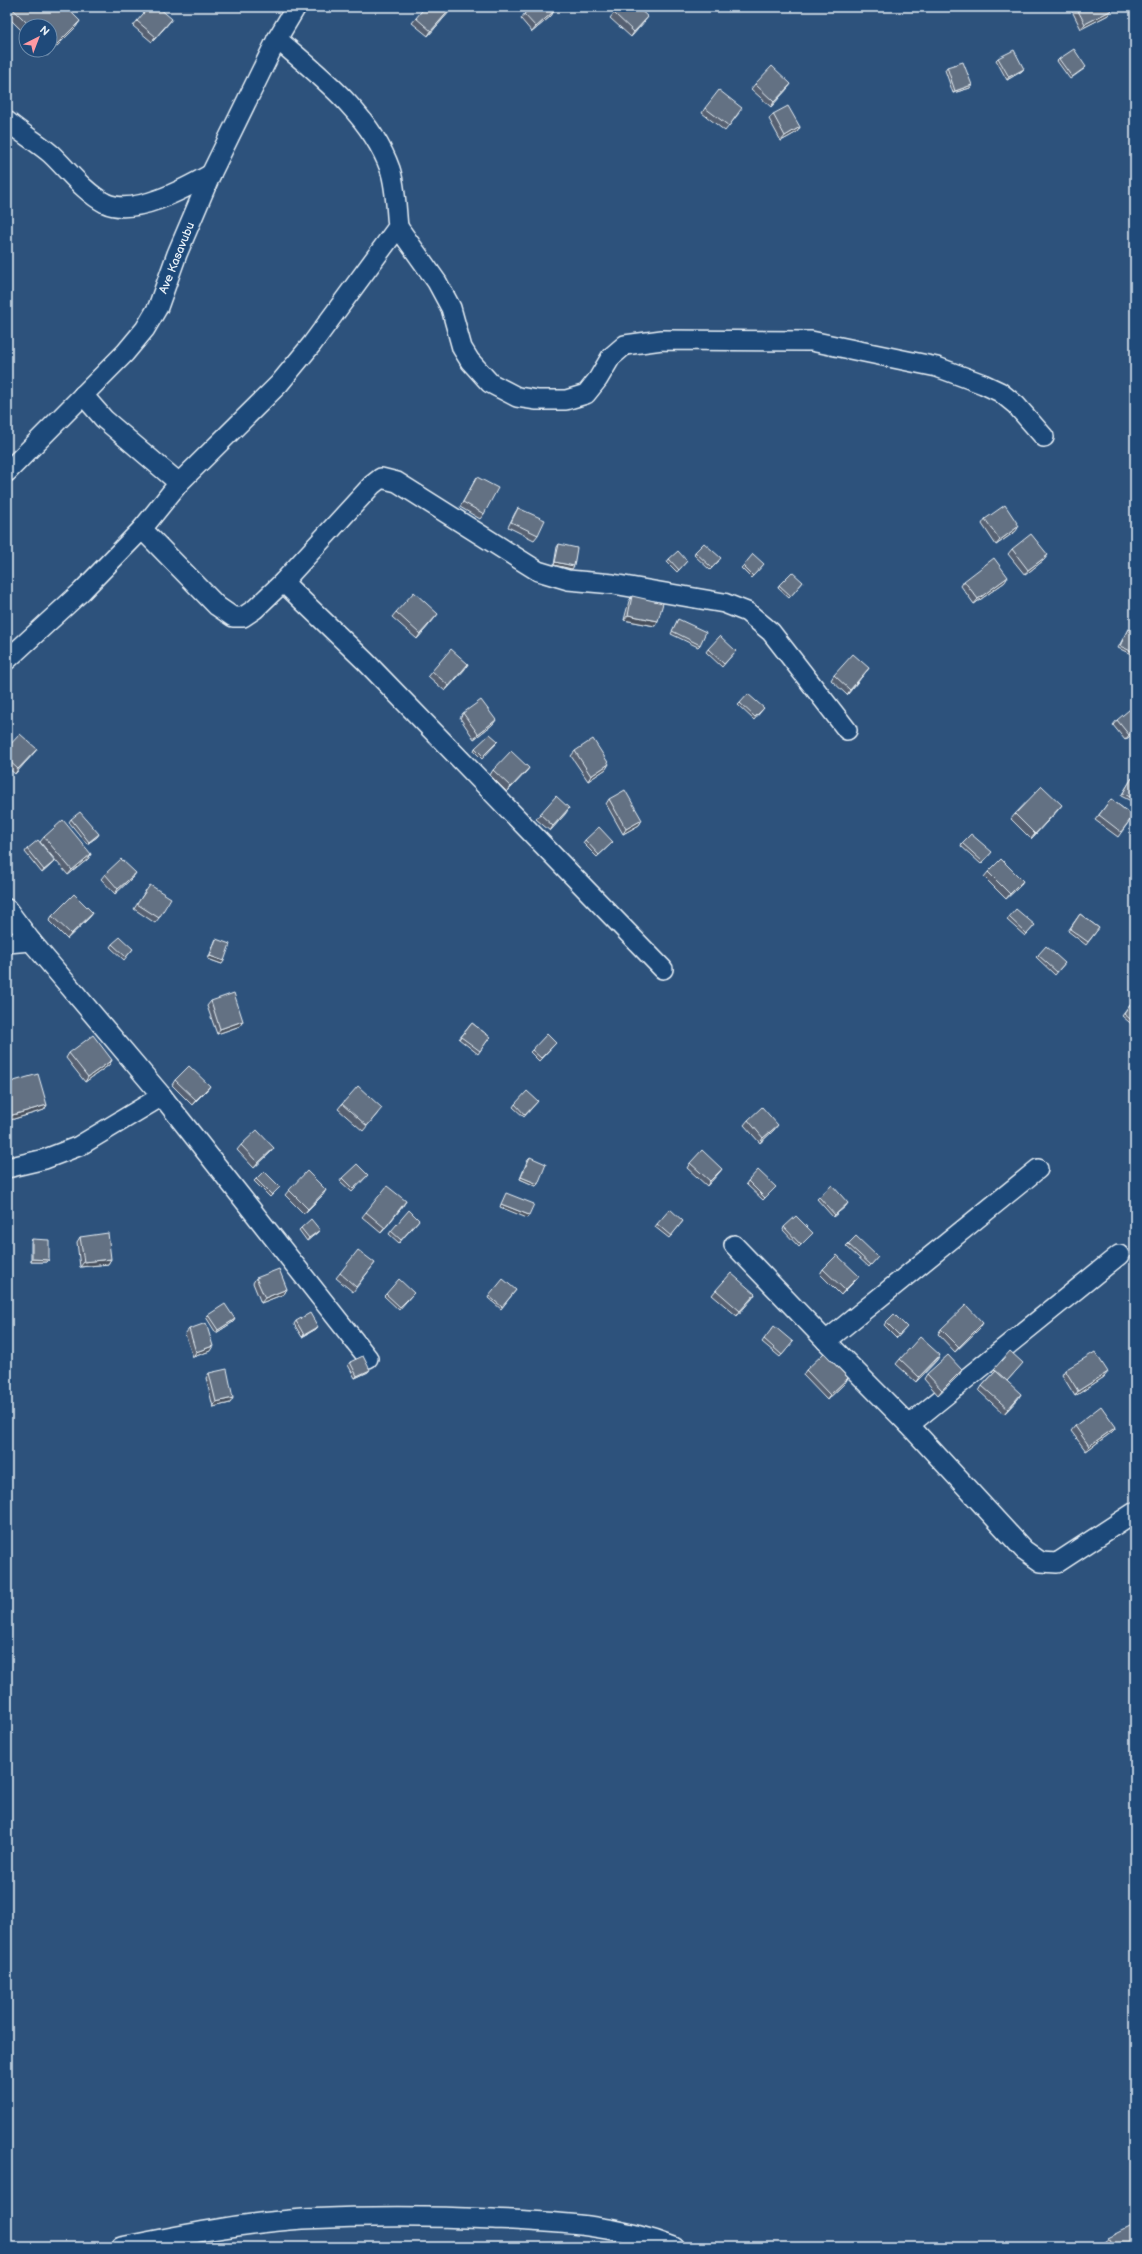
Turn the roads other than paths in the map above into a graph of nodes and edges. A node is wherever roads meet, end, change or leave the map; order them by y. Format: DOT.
graph roads {
  1 [pos="296,7"];
  2 [pos="277,39"];
  3 [pos="7,121"];
  4 [pos="211,174"];
  5 [pos="398,227"];
  6 [pos="82,395"];
  7 [pos="1044,437"];
  8 [pos="7,472"];
  9 [pos="179,483"];
  10 [pos="142,529"];
  11 [pos="283,582"];
  12 [pos="7,660"];
  13 [pos="847,730"];
  14 [pos="7,909"];
  15 [pos="31,942"];
  16 [pos="7,943"];
  17 [pos="663,969"];
  18 [pos="162,1096"];
  19 [pos="7,1168"];
  20 [pos="1038,1169"];
  21 [pos="734,1245"];
  22 [pos="1119,1255"];
  23 [pos="826,1342"];
  24 [pos="368,1358"];
  25 [pos="909,1425"];
  26 [pos="1135,1513"];
  27 [pos="121,2247"];
  28 [pos="674,2247"];
  1 -- 2 [label="street, Ave Kasavubu"];
  2 -- 4 [label="street, Ave Kasavubu"];
  2 -- 5 [label="street"];
  3 -- 4 [label="street"];
  4 -- 6 [label="street, Ave Kasavubu"];
  5 -- 7 [label="street"];
  5 -- 9 [label="street"];
  6 -- 8 [label="street, Ave Kasavubu"];
  6 -- 9 [label="street"];
  9 -- 10 [label="street"];
  10 -- 11 [label="street"];
  10 -- 12 [label="street"];
  11 -- 13 [label="street"];
  11 -- 17 [label="street"];
  14 -- 15 [label="street"];
  15 -- 16 [label="street"];
  15 -- 18 [label="street"];
  18 -- 19 [label="street"];
  18 -- 24 [label="street"];
  20 -- 23 [label="street"];
  21 -- 23 [label="street"];
  22 -- 25 [label="street"];
  23 -- 25 [label="street"];
  25 -- 26 [label="street"];
  27 -- 28 [label="street"];
}
